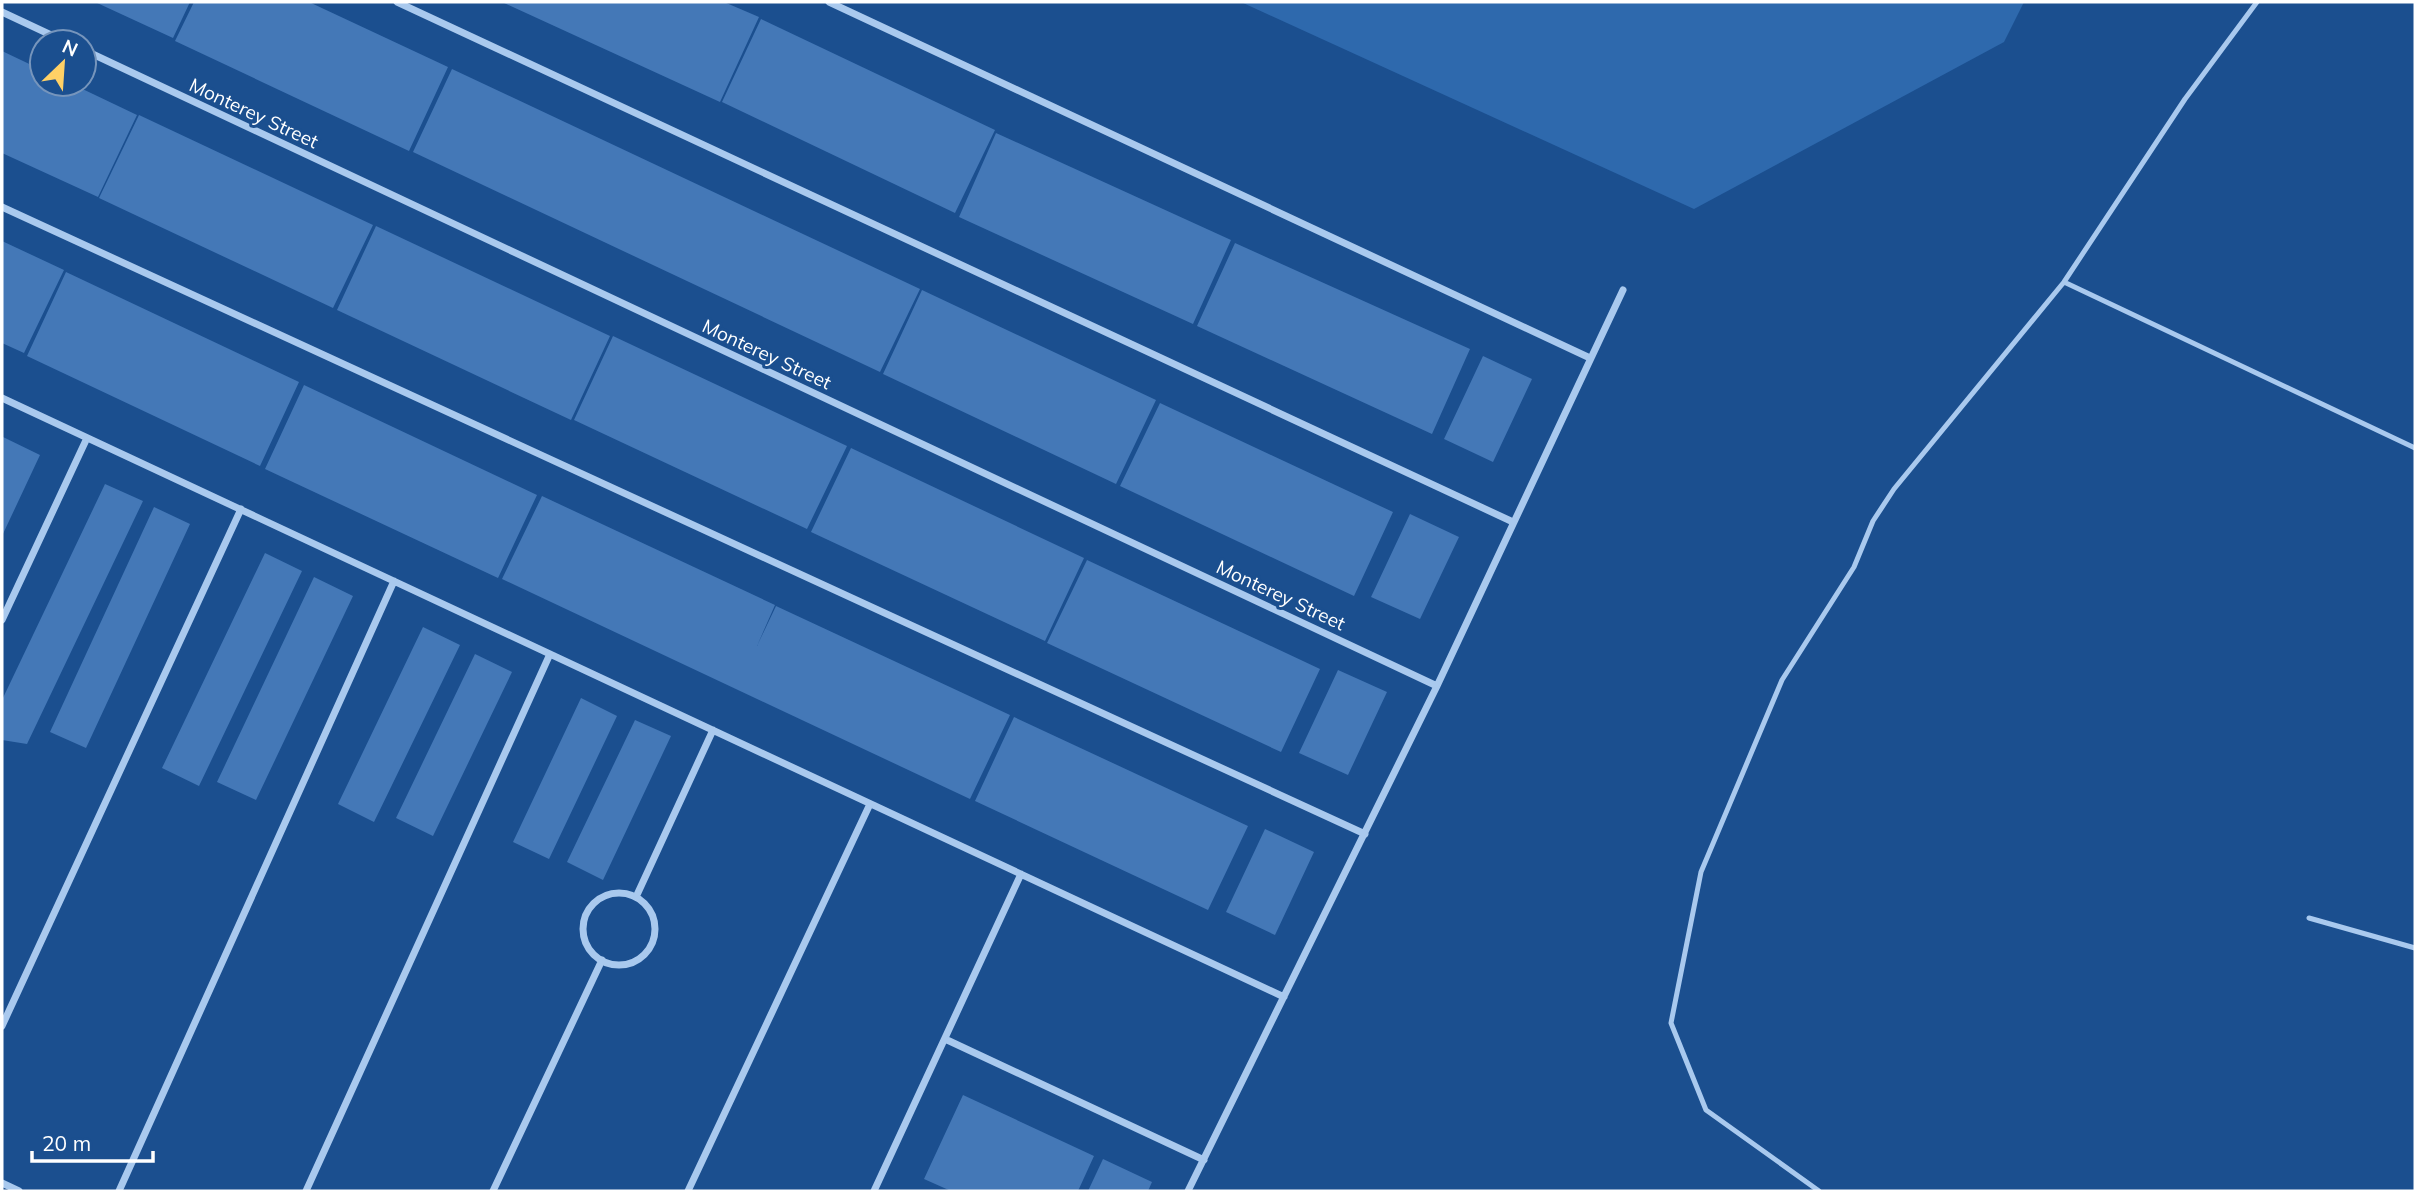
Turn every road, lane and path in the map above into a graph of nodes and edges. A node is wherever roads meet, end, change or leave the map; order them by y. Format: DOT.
graph roads {
  1 [pos="397,2"];
  2 [pos="829,2"];
  3 [pos="2257,2"];
  4 [pos="2,12"];
  5 [pos="36,28"];
  6 [pos="98,57"];
  7 [pos="2,207"];
  8 [pos="2064,282"];
  9 [pos="1623,290"];
  10 [pos="1590,358"];
  11 [pos="2,398"];
  12 [pos="87,438"];
  13 [pos="2415,448"];
  14 [pos="242,509"];
  15 [pos="1513,522"];
  16 [pos="394,581"];
  17 [pos="2,620"];
  18 [pos="551,654"];
  19 [pos="1437,686"];
  20 [pos="713,730"];
  21 [pos="870,804"];
  22 [pos="1365,834"];
  23 [pos="1021,874"];
  24 [pos="636,897"];
  25 [pos="2309,918"];
  26 [pos="2415,948"];
  27 [pos="602,960"];
  28 [pos="1284,997"];
  29 [pos="2,1026"];
  30 [pos="945,1039"];
  31 [pos="1203,1160"];
  32 [pos="2,1183"];
  33 [pos="19,1191"];
  34 [pos="119,1191"];
  35 [pos="306,1191"];
  36 [pos="493,1191"];
  37 [pos="688,1191"];
  38 [pos="874,1191"];
  39 [pos="1188,1191"];
  40 [pos="1819,1191"];
  1 -- 15 [label="street"];
  2 -- 10 [label="street"];
  3 -- 8 [label="lane"];
  4 -- 5 [label="street"];
  6 -- 19 [label="street, Monterey Street"];
  7 -- 22 [label="street"];
  8 -- 13 [label="lane"];
  8 -- 40 [label="lane"];
  9 -- 10 [label="street"];
  10 -- 15 [label="street"];
  11 -- 12 [label="street"];
  12 -- 14 [label="street"];
  12 -- 17 [label="street"];
  14 -- 16 [label="street"];
  14 -- 29 [label="street"];
  15 -- 19 [label="street"];
  16 -- 18 [label="street"];
  16 -- 34 [label="street"];
  18 -- 20 [label="street"];
  18 -- 35 [label="street"];
  19 -- 22 [label="street"];
  20 -- 21 [label="street"];
  20 -- 24 [label="street"];
  21 -- 23 [label="street"];
  21 -- 37 [label="street"];
  22 -- 28 [label="street"];
  23 -- 28 [label="street"];
  23 -- 30 [label="street"];
  24 -- 27 [label="street"];
  24 -- 27 [label="street"];
  25 -- 26 [label="lane"];
  27 -- 36 [label="street"];
  28 -- 31 [label="street"];
  30 -- 31 [label="street"];
  30 -- 38 [label="street"];
  31 -- 39 [label="street"];
  32 -- 33 [label="street"];
}
